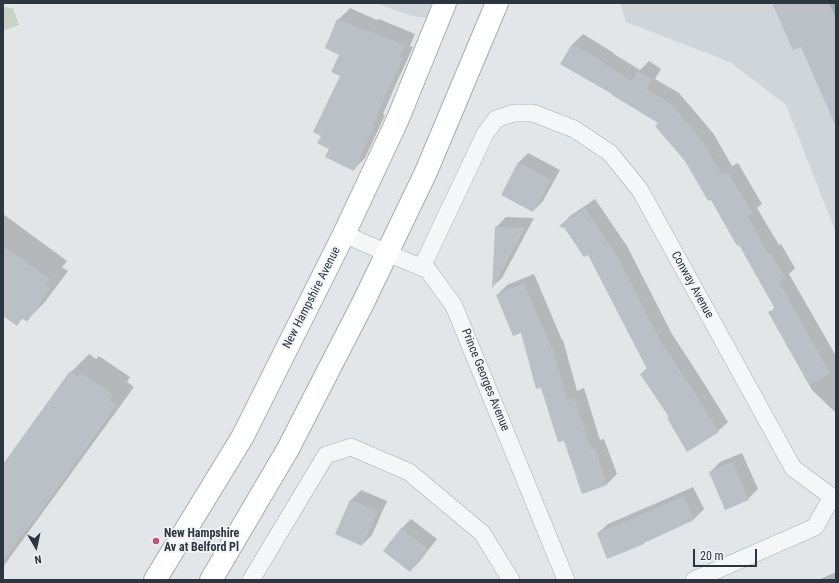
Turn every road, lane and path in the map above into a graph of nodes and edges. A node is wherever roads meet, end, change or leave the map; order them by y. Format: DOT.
graph roads {
  1 [pos="445,3"];
  2 [pos="497,3"];
  3 [pos="344,234"];
  4 [pos="387,253"];
  5 [pos="422,268"];
  6 [pos="834,497"];
  7 [pos="155,580"];
  8 [pos="212,580"];
  9 [pos="250,580"];
  10 [pos="511,580"];
  11 [pos="566,580"];
  12 [pos="694,580"];
  1 -- 3 [label="main road, New Hampshire Avenue"];
  2 -- 4 [label="main road"];
  3 -- 4 [label="street, Prince Georges Avenue"];
  3 -- 7 [label="main road, New Hampshire Avenue"];
  4 -- 5 [label="street, Prince Georges Avenue"];
  4 -- 8 [label="main road"];
  5 -- 6 [label="street, Conway Avenue"];
  5 -- 11 [label="street, Prince Georges Avenue"];
  6 -- 12 [label="street"];
  9 -- 10 [label="street"];
}
